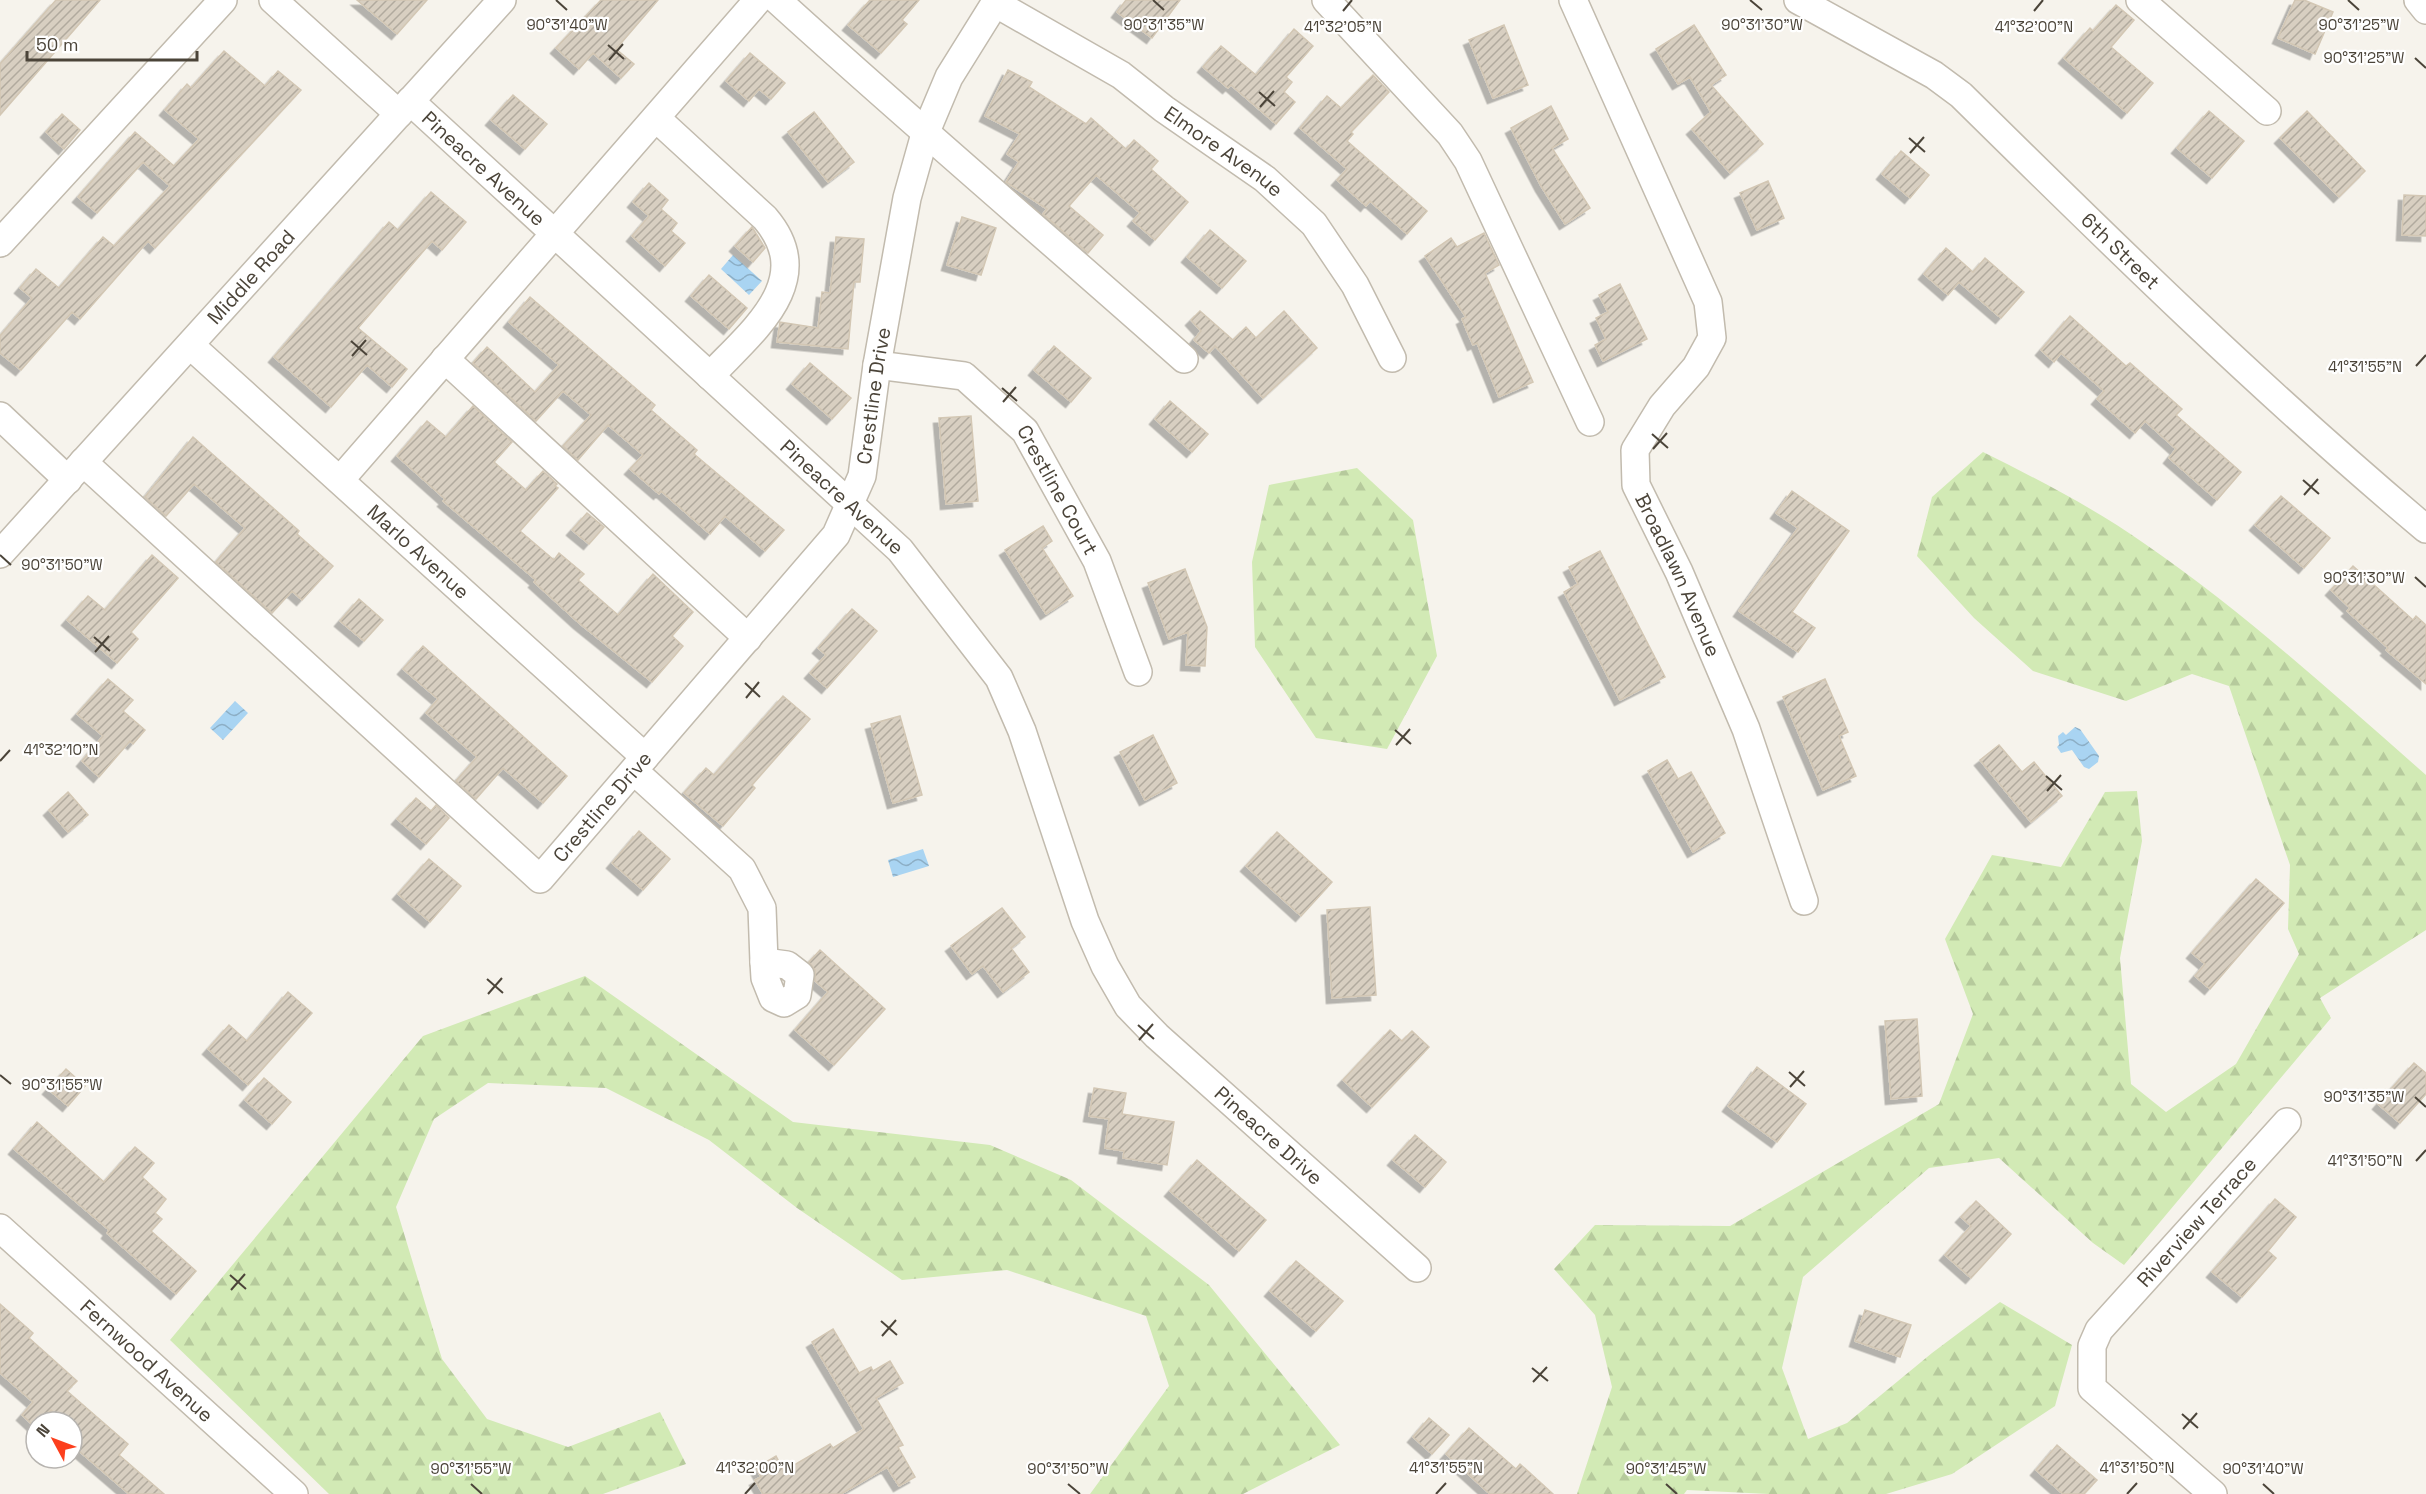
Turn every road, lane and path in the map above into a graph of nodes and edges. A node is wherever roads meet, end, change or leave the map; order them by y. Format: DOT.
graph roads {
  1 [pos="223,0"];
  2 [pos="273,0"];
  3 [pos="502,0"];
  4 [pos="759,0"];
  5 [pos="777,0"];
  6 [pos="1326,0"];
  7 [pos="1573,0"];
  8 [pos="1798,0"];
  9 [pos="2140,0"];
  10 [pos="2418,0"];
  11 [pos="996,1"];
  12 [pos="2426,10"];
  13 [pos="405,108"];
  14 [pos="2267,111"];
  15 [pos="656,118"];
  16 [pos="925,134"];
  17 [pos="555,234"];
  18 [pos="0,243"];
  19 [pos="190,345"];
  20 [pos="1392,358"];
  21 [pos="445,359"];
  22 [pos="1185,359"];
  23 [pos="878,364"];
  24 [pos="710,376"];
  25 [pos="0,416"];
  26 [pos="1590,422"];
  27 [pos="76,471"];
  28 [pos="340,480"];
  29 [pos="850,504"];
  30 [pos="2426,529"];
  31 [pos="0,555"];
  32 [pos="748,638"];
  33 [pos="1138,672"];
  34 [pos="639,764"];
  35 [pos="1804,902"];
  36 [pos="764,962"];
  37 [pos="1125,1000"];
  38 [pos="2286,1122"];
  39 [pos="0,1228"];
  40 [pos="1417,1268"];
  41 [pos="294,1494"];
  42 [pos="2213,1494"];
  1 -- 18 [label="street"];
  2 -- 13 [label="street, Pineacre Avenue"];
  3 -- 13 [label="street, Middle Road"];
  4 -- 15 [label="street"];
  5 -- 16 [label="street"];
  6 -- 26 [label="street"];
  7 -- 35 [label="street, Broadlawn Avenue"];
  8 -- 30 [label="street, 6th Street"];
  9 -- 14 [label="street"];
  10 -- 12 [label="street"];
  11 -- 16 [label="street, Crestline Drive"];
  11 -- 20 [label="street, Elmore Avenue"];
  13 -- 17 [label="street, Pineacre Avenue"];
  13 -- 19 [label="street, Middle Road"];
  15 -- 17 [label="street"];
  15 -- 24 [label="street"];
  16 -- 22 [label="street"];
  16 -- 23 [label="street, Crestline Drive"];
  17 -- 21 [label="street"];
  17 -- 24 [label="street, Pineacre Avenue"];
  19 -- 27 [label="street, Middle Road"];
  19 -- 28 [label="street, Marlo Avenue"];
  21 -- 28 [label="street"];
  21 -- 32 [label="street"];
  23 -- 29 [label="street, Crestline Drive"];
  23 -- 33 [label="street, Crestline Court"];
  24 -- 29 [label="street, Pineacre Avenue"];
  25 -- 27 [label="street"];
  27 -- 31 [label="street, Middle Road"];
  27 -- 34 [label="street, Crestline Drive"];
  28 -- 34 [label="street, Marlo Avenue"];
  29 -- 32 [label="street, Crestline Drive"];
  29 -- 37 [label="street, Pineacre Avenue"];
  32 -- 34 [label="street, Crestline Drive"];
  34 -- 36 [label="street, Marlo Avenue"];
  37 -- 40 [label="street, Pineacre Drive"];
  38 -- 42 [label="street, Riverview Terrace"];
  39 -- 41 [label="street, Fernwood Avenue"];
}
